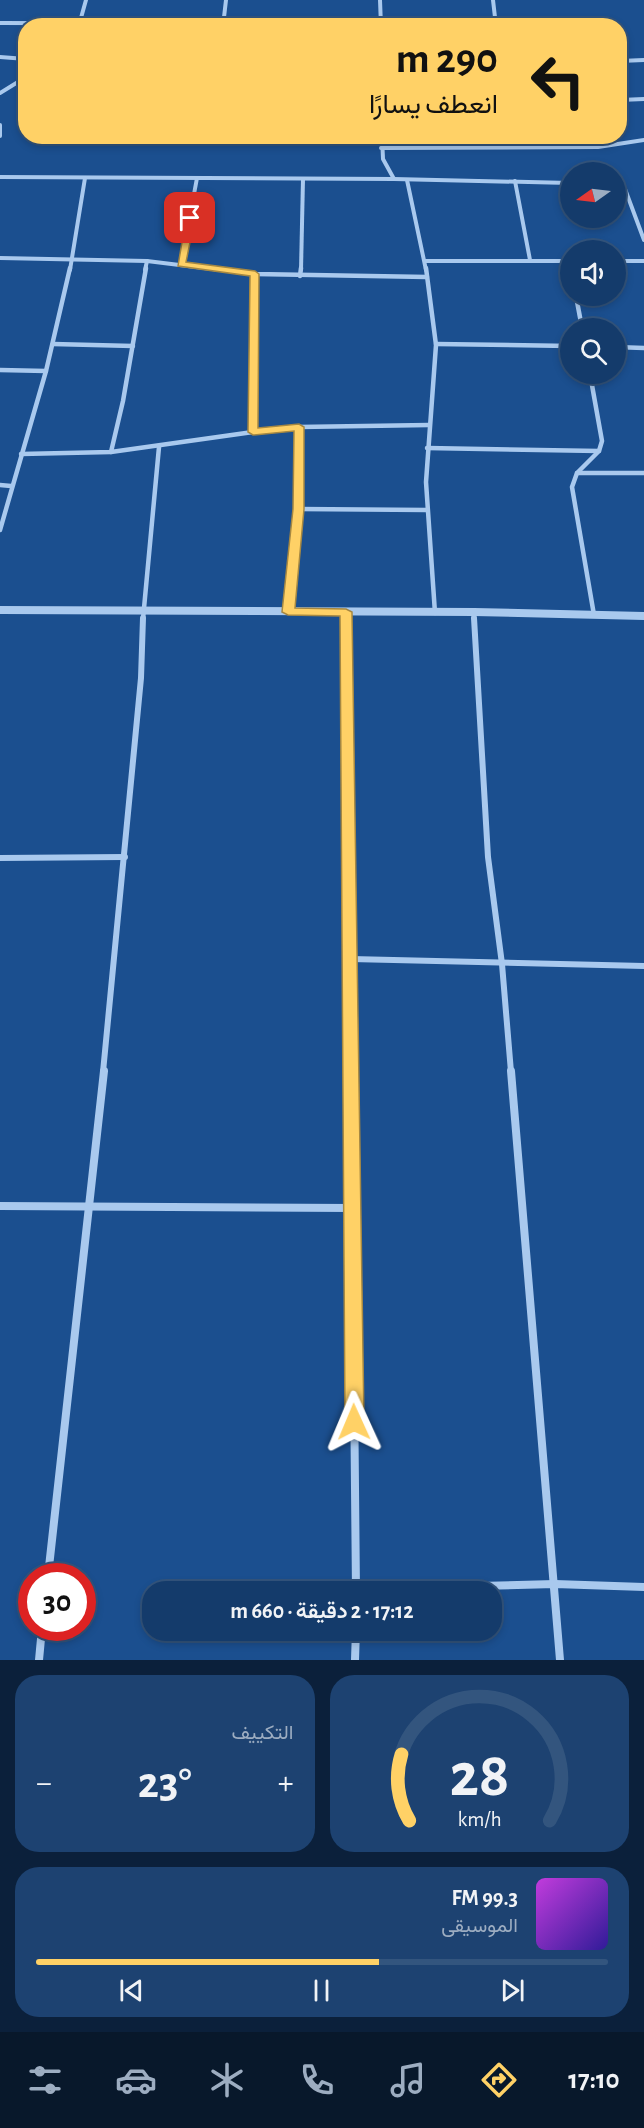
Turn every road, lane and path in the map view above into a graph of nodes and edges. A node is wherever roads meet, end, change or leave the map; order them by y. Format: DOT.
graph roads {
  1 [pos="86,0"];
  2 [pos="226,0"];
  3 [pos="380,0"];
  4 [pos="493,0"];
  5 [pos="81,18"];
  6 [pos="224,18"];
  7 [pos="381,18"];
  8 [pos="495,18"];
  9 [pos="0,23"];
  10 [pos="18,23"];
  11 [pos="0,57"];
  12 [pos="18,58"];
  13 [pos="644,60"];
  14 [pos="627,61"];
  15 [pos="18,82"];
  16 [pos="0,93"];
  17 [pos="644,99"];
  18 [pos="627,100"];
  19 [pos="0,125"];
  20 [pos="0,136"];
  21 [pos="644,140"];
  22 [pos="627,143"];
  23 [pos="381,144"];
  24 [pos="623,144"];
  25 [pos="491,146"];
  26 [pos="381,148"];
  27 [pos="0,177"];
  28 [pos="86,178"];
  29 [pos="197,178"];
  30 [pos="303,179"];
  31 [pos="394,179"];
  32 [pos="407,180"];
  33 [pos="516,182"];
  34 [pos="560,183"];
  35 [pos="626,192"];
  36 [pos="635,215"];
  37 [pos="644,215"];
  38 [pos="644,240"];
  39 [pos="0,258"];
  40 [pos="74,259"];
  41 [pos="530,260"];
  42 [pos="147,261"];
  43 [pos="425,261"];
  44 [pos="626,261"];
  45 [pos="644,261"];
  46 [pos="560,262"];
  47 [pos="181,264"];
  48 [pos="255,274"];
  49 [pos="300,276"];
  50 [pos="427,277"];
  51 [pos="53,344"];
  52 [pos="436,344"];
  53 [pos="132,346"];
  54 [pos="560,346"];
  55 [pos="626,347"];
  56 [pos="644,348"];
  57 [pos="0,370"];
  58 [pos="46,370"];
  59 [pos="592,384"];
  60 [pos="429,425"];
  61 [pos="299,427"];
  62 [pos="253,432"];
  63 [pos="159,447"];
  64 [pos="427,448"];
  65 [pos="599,451"];
  66 [pos="111,452"];
  67 [pos="21,454"];
  68 [pos="577,473"];
  69 [pos="644,473"];
  70 [pos="0,485"];
  71 [pos="11,486"];
  72 [pos="298,509"];
  73 [pos="427,510"];
  74 [pos="0,530"];
  75 [pos="0,610"];
  76 [pos="143,610"];
  77 [pos="288,612"];
  78 [pos="346,612"];
  79 [pos="474,612"];
  80 [pos="435,613"];
  81 [pos="594,615"];
  82 [pos="644,616"];
  83 [pos="125,857"];
  84 [pos="0,858"];
  85 [pos="351,959"];
  86 [pos="502,964"];
  87 [pos="644,966"];
  88 [pos="0,1206"];
  89 [pos="90,1207"];
  90 [pos="352,1208"];
  91 [pos="49,1563"];
  92 [pos="356,1581"];
  93 [pos="555,1584"];
  94 [pos="502,1586"];
  95 [pos="644,1587"];
  96 [pos="41,1641"];
  97 [pos="356,1641"];
  98 [pos="39,1660"];
  99 [pos="355,1660"];
  100 [pos="560,1660"];
  1 -- 5 [label="street"];
  2 -- 6 [label="street"];
  3 -- 7 [label="street"];
  4 -- 8 [label="street"];
  9 -- 10 [label="street"];
  11 -- 12 [label="street"];
  13 -- 14 [label="street"];
  15 -- 16 [label="street"];
  17 -- 18 [label="street"];
  19 -- 20 [label="street"];
  21 -- 22 [label="street"];
  23 -- 26 [label="street"];
  24 -- 25 [label="street"];
  25 -- 26 [label="street"];
  26 -- 31 [label="street"];
  27 -- 28 [label="street"];
  28 -- 29 [label="street"];
  28 -- 40 [label="street"];
  29 -- 30 [label="street"];
  29 -- 47 [label="street"];
  30 -- 31 [label="street"];
  30 -- 49 [label="street"];
  31 -- 32 [label="street"];
  32 -- 33 [label="street"];
  32 -- 43 [label="street"];
  33 -- 34 [label="street"];
  33 -- 41 [label="street"];
  35 -- 36 [label="street"];
  36 -- 37 [label="street"];
  36 -- 38 [label="street"];
  39 -- 40 [label="street"];
  40 -- 42 [label="street"];
  40 -- 51 [label="street"];
  41 -- 43 [label="street"];
  41 -- 46 [label="street"];
  42 -- 47 [label="street"];
  42 -- 53 [label="street"];
  43 -- 50 [label="street"];
  44 -- 45 [label="street"];
  47 -- 48 [label="street"];
  48 -- 49 [label="street"];
  48 -- 62 [label="street"];
  49 -- 50 [label="street"];
  50 -- 52 [label="street"];
  51 -- 53 [label="street"];
  51 -- 58 [label="street"];
  52 -- 54 [label="street"];
  52 -- 60 [label="street"];
  53 -- 66 [label="street"];
  55 -- 56 [label="street"];
  57 -- 58 [label="street"];
  58 -- 67 [label="street"];
  59 -- 65 [label="street"];
  60 -- 61 [label="street"];
  60 -- 64 [label="street"];
  61 -- 62 [label="street"];
  61 -- 72 [label="street"];
  62 -- 63 [label="street"];
  63 -- 66 [label="street"];
  63 -- 76 [label="street"];
  64 -- 65 [label="street"];
  64 -- 73 [label="street"];
  65 -- 68 [label="street"];
  66 -- 67 [label="street"];
  67 -- 71 [label="street"];
  68 -- 69 [label="street"];
  68 -- 81 [label="street"];
  70 -- 71 [label="street"];
  71 -- 74 [label="street"];
  72 -- 73 [label="street"];
  72 -- 77 [label="street"];
  73 -- 80 [label="street"];
  75 -- 76 [label="street"];
  76 -- 77 [label="street"];
  76 -- 83 [label="street"];
  77 -- 78 [label="street"];
  78 -- 80 [label="street"];
  78 -- 85 [label="street"];
  79 -- 80 [label="street"];
  79 -- 81 [label="street"];
  79 -- 86 [label="street"];
  81 -- 82 [label="street"];
  83 -- 84 [label="street"];
  83 -- 89 [label="street"];
  85 -- 86 [label="street"];
  85 -- 90 [label="street"];
  86 -- 87 [label="street"];
  86 -- 93 [label="street"];
  88 -- 89 [label="street"];
  89 -- 90 [label="street"];
  89 -- 91 [label="street"];
  90 -- 92 [label="street"];
  93 -- 94 [label="street"];
  93 -- 95 [label="street"];
  93 -- 100 [label="street"];
  96 -- 98 [label="street"];
  97 -- 99 [label="street"];
}
